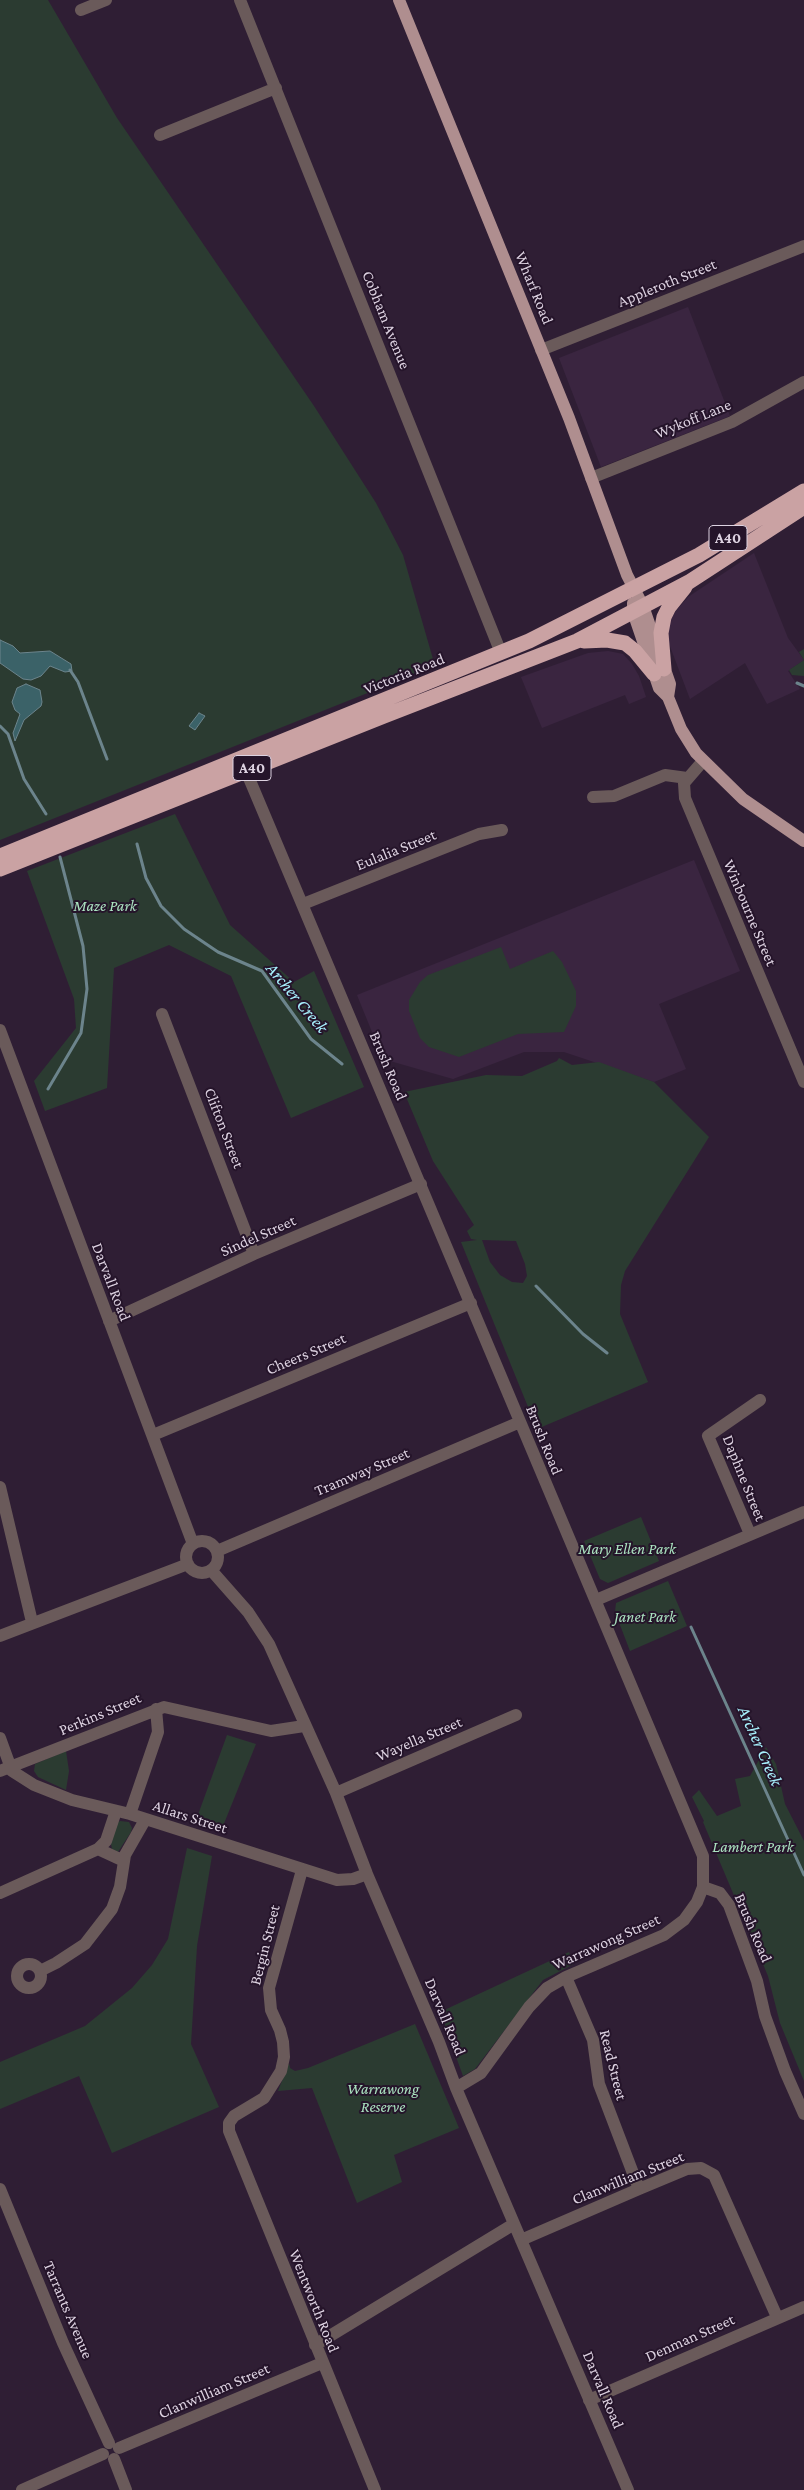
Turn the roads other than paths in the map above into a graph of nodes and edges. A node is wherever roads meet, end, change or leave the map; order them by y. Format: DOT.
graph roads {
  1 [pos="106,0"];
  2 [pos="240,0"];
  3 [pos="399,0"];
  4 [pos="81,10"];
  5 [pos="276,88"];
  6 [pos="160,135"];
  7 [pos="804,246"];
  8 [pos="541,350"];
  9 [pos="804,382"];
  10 [pos="591,478"];
  11 [pos="804,491"];
  12 [pos="804,507"];
  13 [pos="689,582"];
  14 [pos="633,590"];
  15 [pos="638,609"];
  16 [pos="577,641"];
  17 [pos="501,653"];
  18 [pos="659,671"];
  19 [pos="703,761"];
  20 [pos="246,771"];
  21 [pos="687,778"];
  22 [pos="593,797"];
  23 [pos="502,830"];
  24 [pos="804,842"];
  25 [pos="0,856"];
  26 [pos="0,869"];
  27 [pos="303,904"];
  28 [pos="162,1014"];
  29 [pos="0,1030"];
  30 [pos="804,1082"];
  31 [pos="421,1184"];
  32 [pos="254,1254"];
  33 [pos="471,1303"];
  34 [pos="109,1321"];
  35 [pos="760,1400"];
  36 [pos="520,1422"];
  37 [pos="153,1435"];
  38 [pos="0,1487"];
  39 [pos="3,1507"];
  40 [pos="804,1512"];
  41 [pos="750,1534"];
  42 [pos="193,1544"];
  43 [pos="217,1551"];
  44 [pos="188,1564"];
  45 [pos="211,1570"];
  46 [pos="596,1600"];
  47 [pos="32,1622"];
  48 [pos="0,1636"];
  49 [pos="156,1709"];
  50 [pos="516,1715"];
  51 [pos="304,1726"];
  52 [pos="0,1738"];
  53 [pos="5,1769"];
  54 [pos="336,1793"];
  55 [pos="116,1811"];
  56 [pos="130,1814"];
  57 [pos="145,1820"];
  58 [pos="98,1850"];
  59 [pos="124,1861"];
  60 [pos="302,1870"];
  61 [pos="367,1874"];
  62 [pos="703,1887"];
  63 [pos="0,1893"];
  64 [pos="40,1971"];
  65 [pos="566,1977"];
  66 [pos="456,2088"];
  67 [pos="804,2114"];
  68 [pos="229,2123"];
  69 [pos="0,2189"];
  70 [pos="639,2189"];
  71 [pos="514,2224"];
  72 [pos="522,2240"];
  73 [pos="804,2307"];
  74 [pos="778,2317"];
  75 [pos="315,2345"];
  76 [pos="322,2362"];
  77 [pos="589,2400"];
  78 [pos="111,2451"];
  79 [pos="22,2490"];
  80 [pos="126,2490"];
  81 [pos="375,2490"];
  82 [pos="628,2490"];
  1 -- 4 [label="street"];
  2 -- 5 [label="street, Cobham Avenue"];
  3 -- 8 [label="main road, Wharf Road"];
  5 -- 6 [label="street"];
  5 -- 17 [label="street, Cobham Avenue"];
  7 -- 8 [label="street, Appleroth Street"];
  8 -- 10 [label="main road, Wharf Road"];
  9 -- 10 [label="street, Wykoff Lane"];
  10 -- 14 [label="main road, Wharf Road"];
  11 -- 14 [label="highway, Victoria Road / A40"];
  12 -- 13 [label="highway, Victoria Road / A40"];
  13 -- 15 [label="highway, Victoria Road / A40"];
  13 -- 18 [label="highway"];
  14 -- 15 [label="main road"];
  14 -- 17 [label="highway, Victoria Road / A40"];
  15 -- 16 [label="highway, Victoria Road / A40"];
  15 -- 18 [label="main road"];
  16 -- 18 [label="highway"];
  16 -- 20 [label="highway, Victoria Road / A40"];
  17 -- 25 [label="highway, Victoria Road / A40"];
  18 -- 19 [label="main road"];
  19 -- 21 [label="street"];
  19 -- 24 [label="main road"];
  20 -- 26 [label="highway, Victoria Road / A40"];
  20 -- 27 [label="street, Brush Road"];
  21 -- 22 [label="street"];
  21 -- 30 [label="street, Winbourne Street"];
  23 -- 27 [label="street, Eulalia Street"];
  27 -- 31 [label="street, Brush Road"];
  28 -- 32 [label="street, Clifton Street"];
  29 -- 34 [label="street, Darvall Road"];
  31 -- 32 [label="street, Sindel Street"];
  31 -- 33 [label="street, Brush Road"];
  32 -- 34 [label="street, Sindel Street"];
  33 -- 36 [label="street, Brush Road"];
  33 -- 37 [label="street, Cheers Street"];
  34 -- 37 [label="street, Darvall Road"];
  35 -- 41 [label="street, Daphne Street"];
  36 -- 43 [label="street, Tramway Street"];
  36 -- 46 [label="street, Brush Road"];
  37 -- 42 [label="street, Darvall Road"];
  38 -- 39 [label="street"];
  39 -- 47 [label="street"];
  40 -- 41 [label="street"];
  41 -- 46 [label="street"];
  42 -- 43 [label="street"];
  42 -- 44 [label="street"];
  43 -- 45 [label="street"];
  44 -- 45 [label="street"];
  44 -- 47 [label="street"];
  45 -- 51 [label="street, Darvall Road"];
  46 -- 62 [label="street, Brush Road"];
  47 -- 48 [label="street"];
  49 -- 51 [label="street, Perkins Street"];
  49 -- 53 [label="street, Perkins Street"];
  49 -- 56 [label="street"];
  50 -- 54 [label="street, Wayella Street"];
  51 -- 54 [label="street, Darvall Road"];
  52 -- 53 [label="street"];
  53 -- 55 [label="street, Allars Street"];
  54 -- 61 [label="street, Darvall Road"];
  55 -- 56 [label="street, Allars Street"];
  55 -- 58 [label="street"];
  56 -- 57 [label="street, Allars Street"];
  57 -- 59 [label="street"];
  57 -- 60 [label="street, Allars Street"];
  58 -- 59 [label="street"];
  58 -- 63 [label="street"];
  59 -- 64 [label="street"];
  60 -- 61 [label="street, Allars Street"];
  60 -- 68 [label="street, Bergin Street"];
  61 -- 66 [label="street, Darvall Road"];
  62 -- 65 [label="street, Warrawong Street"];
  62 -- 67 [label="street, Brush Road"];
  65 -- 66 [label="street, Warrawong Street"];
  65 -- 70 [label="street, Read Street"];
  66 -- 71 [label="street, Darvall Road"];
  68 -- 75 [label="street, Wentworth Road"];
  69 -- 78 [label="street, Tarrants Avenue"];
  70 -- 72 [label="street, Clanwilliam Street"];
  70 -- 74 [label="street, Clanwilliam Street"];
  71 -- 72 [label="street, Darvall Road"];
  71 -- 75 [label="street"];
  72 -- 77 [label="street, Darvall Road"];
  73 -- 74 [label="street, Denman Street"];
  74 -- 77 [label="street, Denman Street"];
  75 -- 76 [label="street, Wentworth Road"];
  76 -- 78 [label="street, Clanwilliam Street"];
  76 -- 81 [label="street, Wentworth Road"];
  77 -- 82 [label="street, Darvall Road"];
  78 -- 79 [label="street, Clanwilliam Street"];
  78 -- 80 [label="street, Tarrants Avenue"];
}
